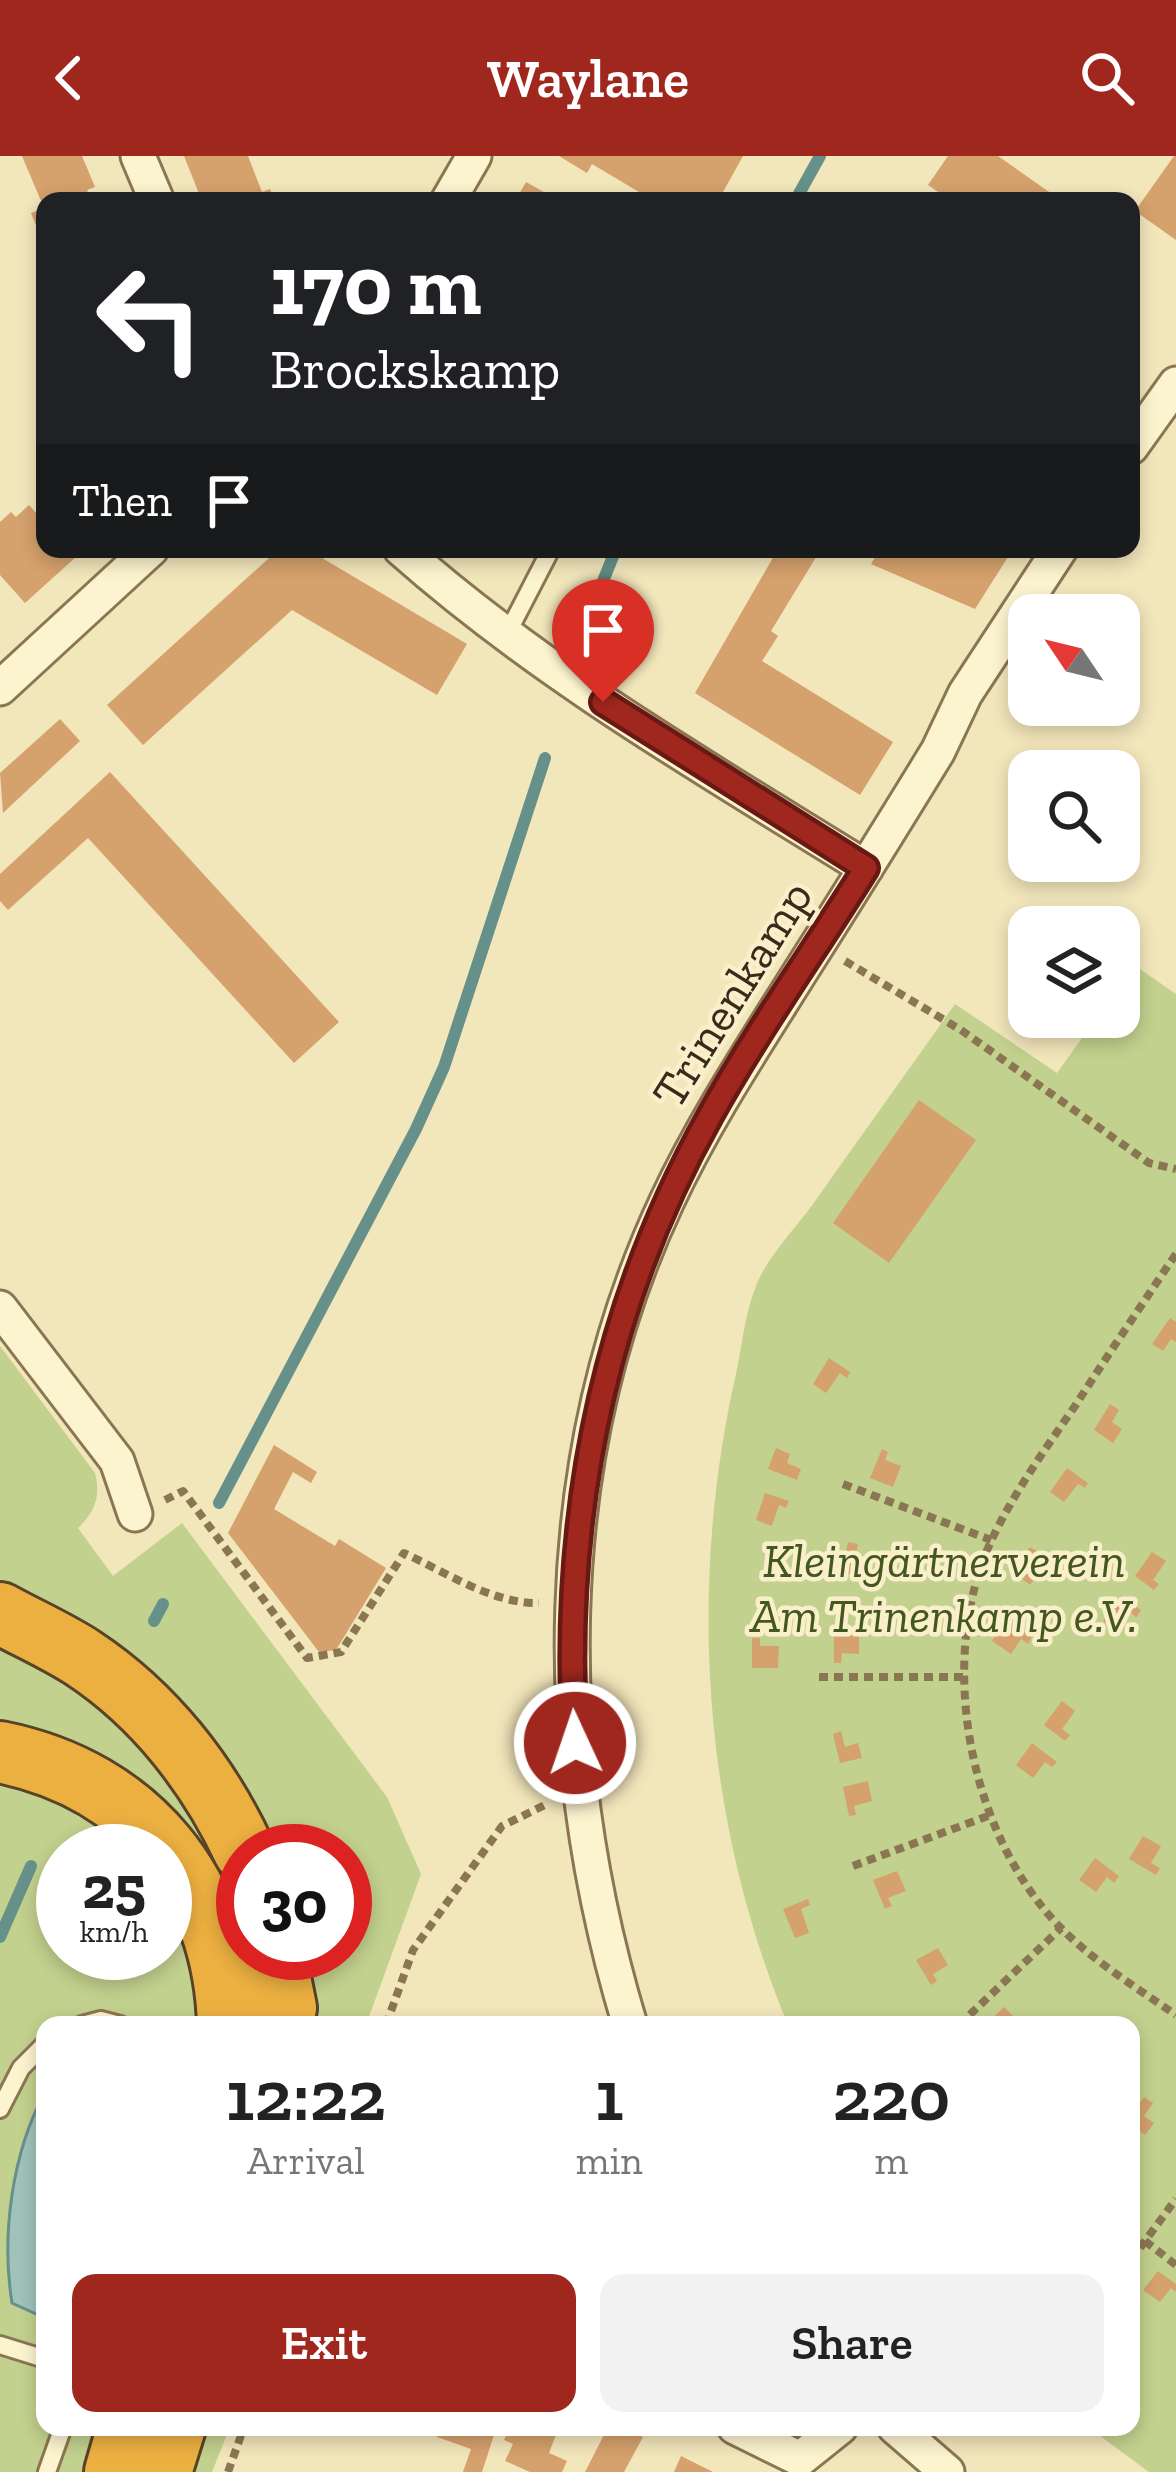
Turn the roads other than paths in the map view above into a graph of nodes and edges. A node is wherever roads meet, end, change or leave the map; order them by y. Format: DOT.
graph roads {
  1 [pos="138,156"];
  2 [pos="474,156"];
  3 [pos="154,192"];
  4 [pos="453,192"];
  5 [pos="1176,384"];
  6 [pos="1140,434"];
  7 [pos="141,558"];
  8 [pos="412,558"];
  9 [pos="546,558"];
  10 [pos="1054,558"];
  11 [pos="506,634"];
  12 [pos="0,688"];
  13 [pos="866,868"];
  14 [pos="0,1308"];
  15 [pos="135,1514"];
  16 [pos="0,1613"];
  17 [pos="0,1753"];
  18 [pos="231,1824"];
  19 [pos="280,1980"];
  20 [pos="227,2016"];
  21 [pos="284,2016"];
  22 [pos="628,2016"];
  23 [pos="36,2053"];
  24 [pos="0,2109"];
  25 [pos="0,2344"];
  26 [pos="36,2357"];
  27 [pos="60,2436"];
  28 [pos="125,2436"];
  29 [pos="172,2436"];
  30 [pos="753,2436"];
  31 [pos="829,2436"];
  32 [pos="905,2436"];
  33 [pos="47,2472"];
  34 [pos="115,2472"];
  35 [pos="161,2472"];
  36 [pos="947,2472"];
  1 -- 3 [label="street"];
  2 -- 4 [label="street"];
  5 -- 6 [label="street"];
  7 -- 12 [label="street"];
  8 -- 11 [label="street"];
  9 -- 11 [label="lane"];
  10 -- 13 [label="street, Trinenkamp"];
  11 -- 13 [label="street"];
  13 -- 22 [label="street, Trinenkamp"];
  14 -- 15 [label="street"];
  16 -- 18 [label="highway"];
  17 -- 20 [label="highway"];
  19 -- 21 [label="highway"];
  23 -- 24 [label="lane"];
  25 -- 26 [label="lane"];
  27 -- 33 [label="lane"];
  28 -- 34 [label="highway"];
  29 -- 35 [label="highway"];
  30 -- 31 [label="street"];
  32 -- 36 [label="street"];
}
